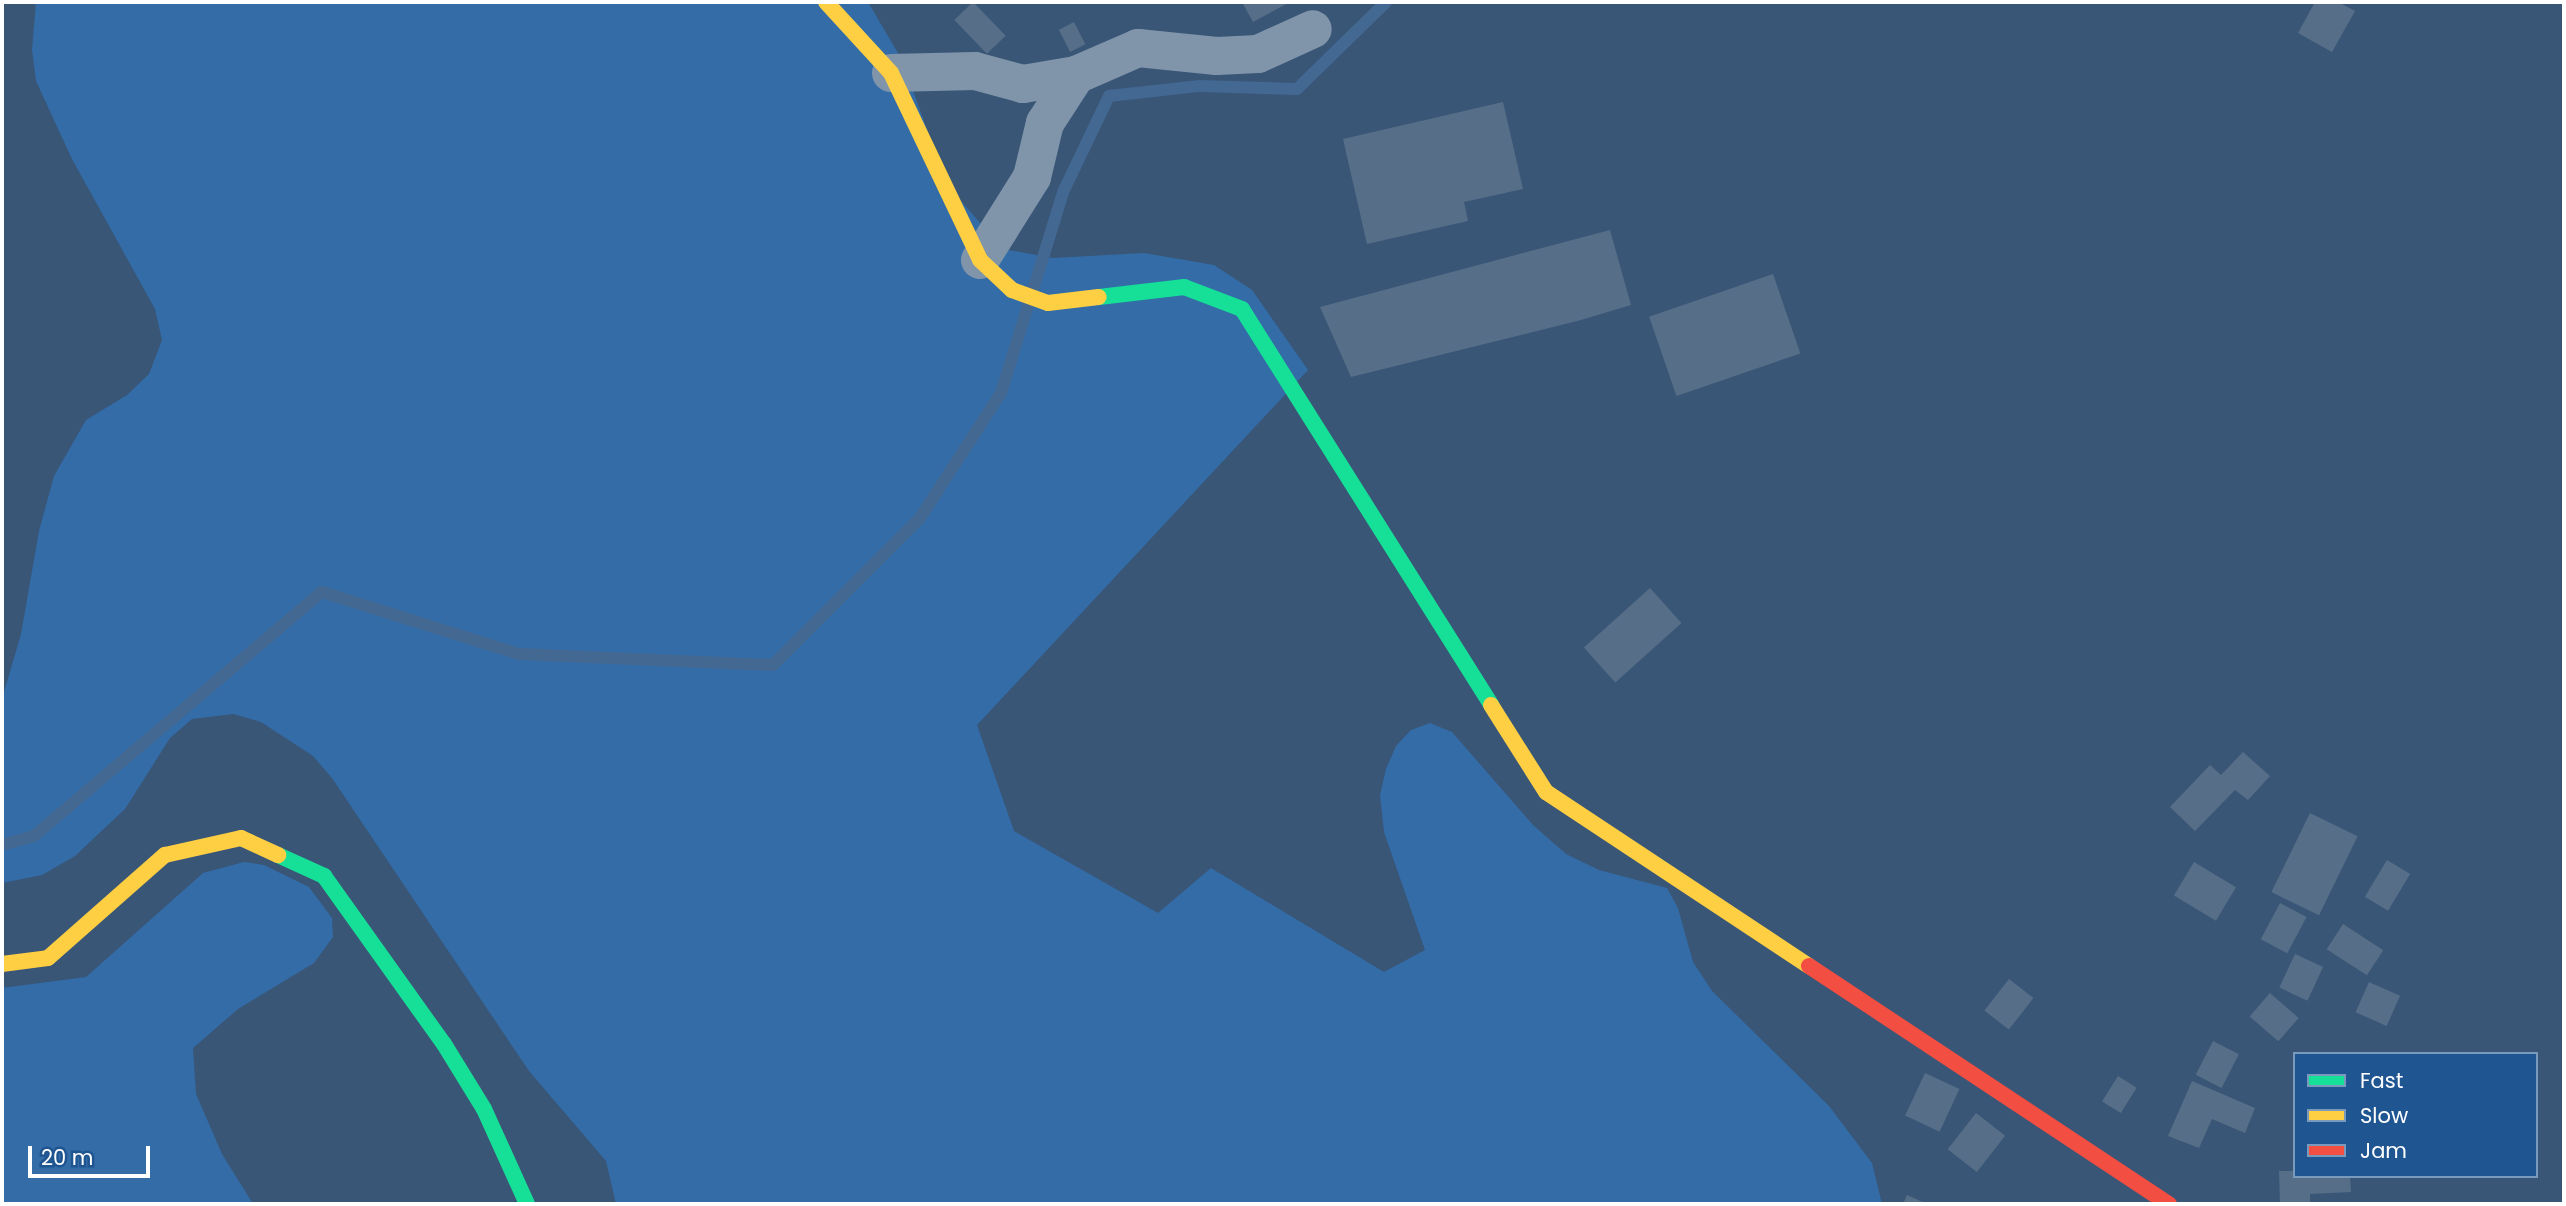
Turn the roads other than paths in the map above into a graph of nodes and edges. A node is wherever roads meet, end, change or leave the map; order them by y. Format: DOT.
graph roads {
  1 [pos="826,2"];
  2 [pos="1313,29"];
  3 [pos="891,73"];
  4 [pos="1076,75"];
  5 [pos="980,260"];
  6 [pos="2,964"];
  7 [pos="527,1204"];
  8 [pos="2169,1204"];
  1 -- 3 [label="street"];
  2 -- 4 [label="street"];
  3 -- 4 [label="street"];
  3 -- 5 [label="street"];
  4 -- 5 [label="street"];
  5 -- 8 [label="street"];
  6 -- 7 [label="street"];
}
